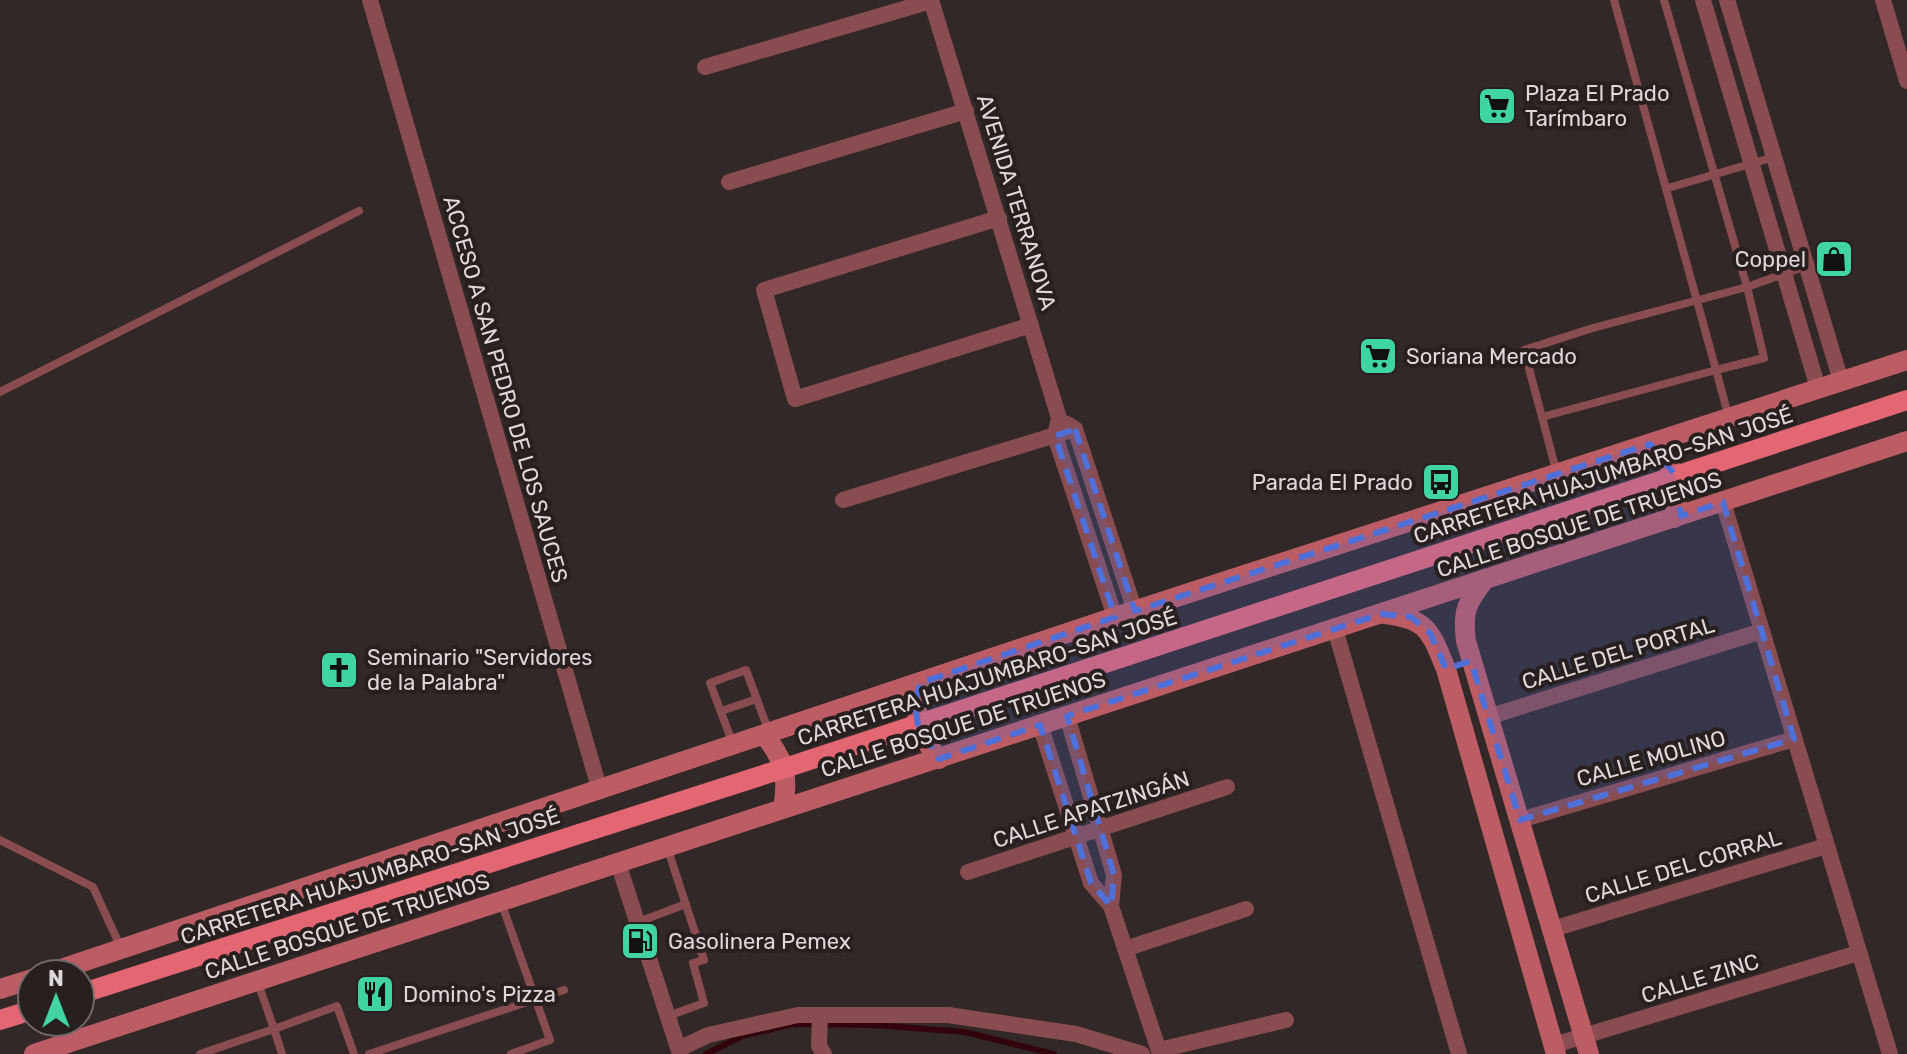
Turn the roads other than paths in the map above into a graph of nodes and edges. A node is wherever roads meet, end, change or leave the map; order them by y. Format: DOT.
graph roads {
  1 [pos="370,0"];
  2 [pos="931,0"];
  3 [pos="1614,0"];
  4 [pos="1664,0"];
  5 [pos="1703,0"];
  6 [pos="1727,0"];
  7 [pos="1883,0"];
  8 [pos="705,67"];
  9 [pos="1907,81"];
  10 [pos="966,111"];
  11 [pos="1774,157"];
  12 [pos="1752,162"];
  13 [pos="1714,173"];
  14 [pos="729,182"];
  15 [pos="1668,188"];
  16 [pos="359,211"];
  17 [pos="999,218"];
  18 [pos="1807,266"];
  19 [pos="1784,276"];
  20 [pos="1747,287"];
  21 [pos="1698,300"];
  22 [pos="1031,325"];
  23 [pos="1907,360"];
  24 [pos="1716,370"];
  25 [pos="1841,381"];
  26 [pos="1818,388"];
  27 [pos="0,392"];
  28 [pos="1907,400"];
  29 [pos="1542,417"];
  30 [pos="1059,418"];
  31 [pos="1729,418"];
  32 [pos="1075,429"];
  33 [pos="1055,436"];
  34 [pos="1907,441"];
  35 [pos="1650,444"];
  36 [pos="1557,475"];
  37 [pos="1676,476"];
  38 [pos="843,500"];
  39 [pos="1723,502"];
  40 [pos="1674,518"];
  41 [pos="1485,579"];
  42 [pos="1125,614"];
  43 [pos="1381,614"];
  44 [pos="1335,629"];
  45 [pos="1762,631"];
  46 [pos="1471,661"];
  47 [pos="1446,669"];
  48 [pos="920,683"];
  49 [pos="757,699"];
  50 [pos="721,711"];
  51 [pos="1067,716"];
  52 [pos="1488,717"];
  53 [pos="918,725"];
  54 [pos="1040,725"];
  55 [pos="766,734"];
  56 [pos="1794,739"];
  57 [pos="734,745"];
  58 [pos="939,759"];
  59 [pos="785,768"];
  60 [pos="1227,787"];
  61 [pos="600,791"];
  62 [pos="783,808"];
  63 [pos="1520,820"];
  64 [pos="1102,828"];
  65 [pos="1075,837"];
  66 [pos="0,840"];
  67 [pos="1826,846"];
  68 [pos="667,847"];
  69 [pos="618,863"];
  70 [pos="968,872"];
  71 [pos="501,902"];
  72 [pos="686,904"];
  73 [pos="1111,906"];
  74 [pos="1246,909"];
  75 [pos="638,922"];
  76 [pos="1553,929"];
  77 [pos="122,949"];
  78 [pos="1125,949"];
  79 [pos="1858,953"];
  80 [pos="95,958"];
  81 [pos="258,981"];
  82 [pos="96,989"];
  83 [pos="564,990"];
  84 [pos="536,1000"];
  85 [pos="668,1016"];
  86 [pos="820,1018"];
  87 [pos="1286,1020"];
  88 [pos="274,1029"];
  89 [pos="1586,1045"];
  90 [pos="1555,1049"];
  91 [pos="822,1050"];
  92 [pos="680,1052"];
  93 [pos="1153,1053"];
  94 [pos="34,1054"];
  95 [pos="200,1054"];
  96 [pos="282,1054"];
  97 [pos="354,1054"];
  98 [pos="369,1054"];
  99 [pos="511,1054"];
  100 [pos="1459,1054"];
  101 [pos="1890,1054"];
  1 -- 61 [label="street, ACCESO A SAN PEDRO DE LOS SAUCES"];
  2 -- 8 [label="street"];
  2 -- 10 [label="street, AVENIDA TERRANOVA"];
  3 -- 15 [label="lane"];
  4 -- 13 [label="lane"];
  5 -- 12 [label="street"];
  6 -- 11 [label="street"];
  7 -- 9 [label="street"];
  10 -- 14 [label="street"];
  10 -- 17 [label="street, AVENIDA TERRANOVA"];
  11 -- 12 [label="lane"];
  11 -- 18 [label="street"];
  12 -- 13 [label="lane"];
  12 -- 19 [label="street"];
  13 -- 15 [label="lane"];
  13 -- 20 [label="lane"];
  15 -- 21 [label="lane"];
  16 -- 27 [label="lane"];
  17 -- 22 [label="street, AVENIDA TERRANOVA"];
  17 -- 22 [label="street"];
  18 -- 19 [label="lane"];
  18 -- 25 [label="street"];
  19 -- 20 [label="lane"];
  19 -- 26 [label="street"];
  20 -- 21 [label="lane"];
  20 -- 24 [label="lane"];
  21 -- 24 [label="lane"];
  21 -- 29 [label="lane"];
  22 -- 30 [label="street, AVENIDA TERRANOVA"];
  23 -- 25 [label="street"];
  24 -- 29 [label="lane"];
  24 -- 31 [label="lane"];
  25 -- 26 [label="street"];
  26 -- 31 [label="street"];
  28 -- 37 [label="main road, CARRETERA HUAJUMBARO-SAN JOSÉ"];
  29 -- 36 [label="lane"];
  30 -- 32 [label="street"];
  30 -- 33 [label="street, AVENIDA TERRANOVA"];
  31 -- 35 [label="street"];
  32 -- 33 [label="street"];
  32 -- 42 [label="street"];
  33 -- 38 [label="street"];
  33 -- 42 [label="street"];
  34 -- 39 [label="street, CALLE BOSQUE DE TRUENOS"];
  35 -- 36 [label="street"];
  35 -- 37 [label="street"];
  36 -- 42 [label="street"];
  37 -- 40 [label="street"];
  37 -- 53 [label="main road, CARRETERA HUAJUMBARO-SAN JOSÉ"];
  39 -- 40 [label="street, CALLE BOSQUE DE TRUENOS"];
  39 -- 45 [label="street"];
  40 -- 41 [label="street, CALLE BOSQUE DE TRUENOS"];
  41 -- 43 [label="street, CALLE BOSQUE DE TRUENOS"];
  41 -- 46 [label="street"];
  42 -- 48 [label="street"];
  43 -- 44 [label="street, CALLE BOSQUE DE TRUENOS"];
  43 -- 47 [label="street"];
  44 -- 51 [label="street, CALLE BOSQUE DE TRUENOS"];
  44 -- 100 [label="street"];
  45 -- 52 [label="street, CALLE DEL PORTAL"];
  45 -- 56 [label="street"];
  46 -- 47 [label="street"];
  46 -- 52 [label="street"];
  47 -- 90 [label="street"];
  48 -- 53 [label="street"];
  48 -- 55 [label="street"];
  49 -- 50 [label="lane"];
  49 -- 50 [label="lane"];
  49 -- 55 [label="lane"];
  50 -- 57 [label="lane"];
  51 -- 54 [label="street, CALLE BOSQUE DE TRUENOS"];
  51 -- 64 [label="street"];
  52 -- 63 [label="street"];
  53 -- 58 [label="street"];
  53 -- 59 [label="main road, CARRETERA HUAJUMBARO-SAN JOSÉ"];
  54 -- 58 [label="street, CALLE BOSQUE DE TRUENOS"];
  54 -- 65 [label="street"];
  55 -- 57 [label="street"];
  55 -- 59 [label="street"];
  56 -- 63 [label="street, CALLE MOLINO"];
  56 -- 67 [label="street"];
  57 -- 61 [label="street"];
  58 -- 62 [label="street, CALLE BOSQUE DE TRUENOS"];
  59 -- 62 [label="street"];
  59 -- 82 [label="main road, CARRETERA HUAJUMBARO-SAN JOSÉ"];
  60 -- 64 [label="street, CALLE APATZINGÁN"];
  61 -- 77 [label="street"];
  62 -- 68 [label="street, CALLE BOSQUE DE TRUENOS"];
  63 -- 76 [label="street"];
  64 -- 65 [label="street, CALLE APATZINGÁN"];
  64 -- 73 [label="street"];
  65 -- 70 [label="street, CALLE APATZINGÁN"];
  65 -- 73 [label="street"];
  66 -- 77 [label="lane"];
  67 -- 76 [label="street, CALLE DEL CORRAL"];
  67 -- 79 [label="street"];
  68 -- 69 [label="street, CALLE BOSQUE DE TRUENOS"];
  68 -- 72 [label="lane"];
  69 -- 71 [label="street, CALLE BOSQUE DE TRUENOS"];
  69 -- 75 [label="street"];
  71 -- 81 [label="street, CALLE BOSQUE DE TRUENOS"];
  71 -- 84 [label="lane"];
  72 -- 75 [label="lane"];
  72 -- 85 [label="lane"];
  73 -- 78 [label="street"];
  74 -- 78 [label="street"];
  75 -- 85 [label="street"];
  76 -- 89 [label="street"];
  77 -- 80 [label="street"];
  78 -- 93 [label="street"];
  79 -- 89 [label="street, CALLE ZINC"];
  79 -- 101 [label="street"];
  81 -- 88 [label="lane"];
  81 -- 94 [label="street, CALLE BOSQUE DE TRUENOS"];
  83 -- 84 [label="lane"];
  84 -- 98 [label="lane"];
  84 -- 99 [label="lane"];
  85 -- 92 [label="street"];
  86 -- 91 [label="street"];
  86 -- 92 [label="street"];
  86 -- 93 [label="street"];
  87 -- 93 [label="street"];
  88 -- 95 [label="lane"];
  88 -- 96 [label="lane"];
  88 -- 97 [label="lane"];
  89 -- 90 [label="street, CALLE ZINC"];
}
